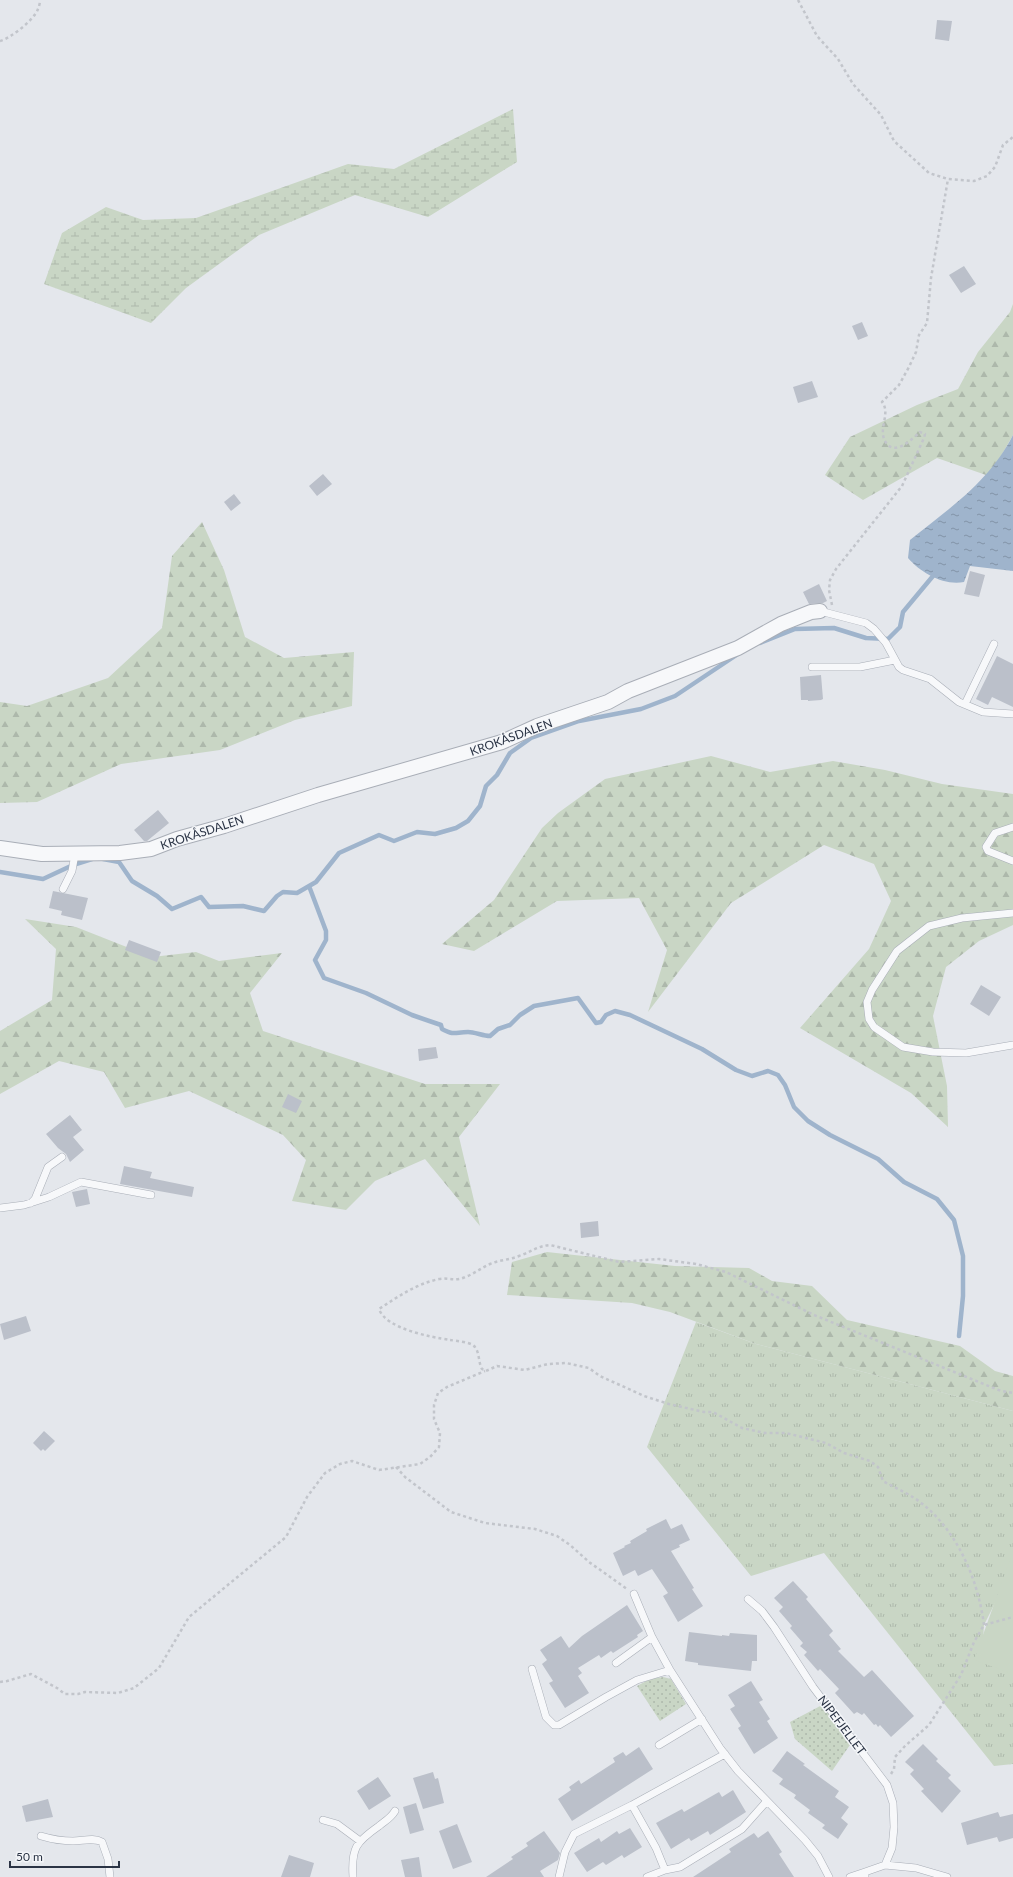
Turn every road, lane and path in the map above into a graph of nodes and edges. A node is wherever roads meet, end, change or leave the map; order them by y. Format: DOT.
graph roads {
  1 [pos="40,0"];
  2 [pos="798,0"];
  3 [pos="0,41"];
  4 [pos="1013,137"];
  5 [pos="948,179"];
  6 [pos="826,612"];
  7 [pos="994,644"];
  8 [pos="895,660"];
  9 [pos="812,667"];
  10 [pos="965,704"];
  11 [pos="1013,714"];
  12 [pos="1013,827"];
  13 [pos="0,848"];
  14 [pos="75,854"];
  15 [pos="1013,861"];
  16 [pos="62,889"];
  17 [pos="1013,913"];
  18 [pos="1013,1045"];
  19 [pos="62,1157"];
  20 [pos="151,1195"];
  21 [pos="30,1203"];
  22 [pos="0,1208"];
  23 [pos="486,1371"];
  24 [pos="1013,1393"];
  25 [pos="396,1467"];
  26 [pos="634,1594"];
  27 [pos="748,1599"];
  28 [pos="1013,1616"];
  29 [pos="984,1625"];
  30 [pos="652,1637"];
  31 [pos="616,1663"];
  32 [pos="532,1669"];
  33 [pos="670,1670"];
  34 [pos="0,1682"];
  35 [pos="702,1719"];
  36 [pos="659,1745"];
  37 [pos="725,1754"];
  38 [pos="886,1783"];
  39 [pos="767,1801"];
  40 [pos="632,1805"];
  41 [pos="395,1811"];
  42 [pos="323,1820"];
  43 [pos="41,1836"];
  44 [pos="360,1841"];
  45 [pos="885,1866"];
  46 [pos="665,1870"];
  47 [pos="865,1875"];
  48 [pos="110,1877"];
  49 [pos="353,1877"];
  50 [pos="559,1877"];
  51 [pos="647,1877"];
  52 [pos="829,1877"];
  53 [pos="850,1877"];
  54 [pos="947,1877"];
  1 -- 3 [label="path"];
  2 -- 5 [label="path"];
  4 -- 5 [label="path"];
  5 -- 6 [label="path"];
  6 -- 8 [label="lane"];
  6 -- 14 [label="street, KROKÅSDALEN"];
  7 -- 10 [label="lane"];
  8 -- 9 [label="lane"];
  8 -- 10 [label="lane"];
  10 -- 11 [label="lane"];
  12 -- 15 [label="lane"];
  13 -- 14 [label="street, KROKÅSDALEN"];
  14 -- 16 [label="lane"];
  17 -- 18 [label="lane"];
  19 -- 21 [label="lane"];
  20 -- 21 [label="lane"];
  21 -- 22 [label="lane"];
  23 -- 24 [label="path"];
  23 -- 25 [label="path"];
  23 -- 29 [label="path"];
  25 -- 26 [label="path"];
  25 -- 34 [label="path"];
  26 -- 30 [label="lane"];
  27 -- 38 [label="lane, NIPEFJELLET"];
  28 -- 29 [label="path"];
  29 -- 38 [label="path"];
  30 -- 31 [label="lane"];
  30 -- 33 [label="lane"];
  32 -- 33 [label="lane"];
  33 -- 35 [label="lane"];
  35 -- 36 [label="lane"];
  35 -- 37 [label="lane"];
  37 -- 39 [label="lane"];
  37 -- 40 [label="lane"];
  38 -- 45 [label="lane, NIPEFJELLET"];
  39 -- 46 [label="lane"];
  39 -- 52 [label="lane"];
  40 -- 46 [label="lane"];
  40 -- 50 [label="lane"];
  41 -- 44 [label="lane"];
  42 -- 44 [label="lane"];
  43 -- 48 [label="lane"];
  44 -- 49 [label="lane"];
  45 -- 47 [label="lane"];
  45 -- 54 [label="lane"];
  46 -- 51 [label="lane"];
  47 -- 53 [label="lane"];
}
